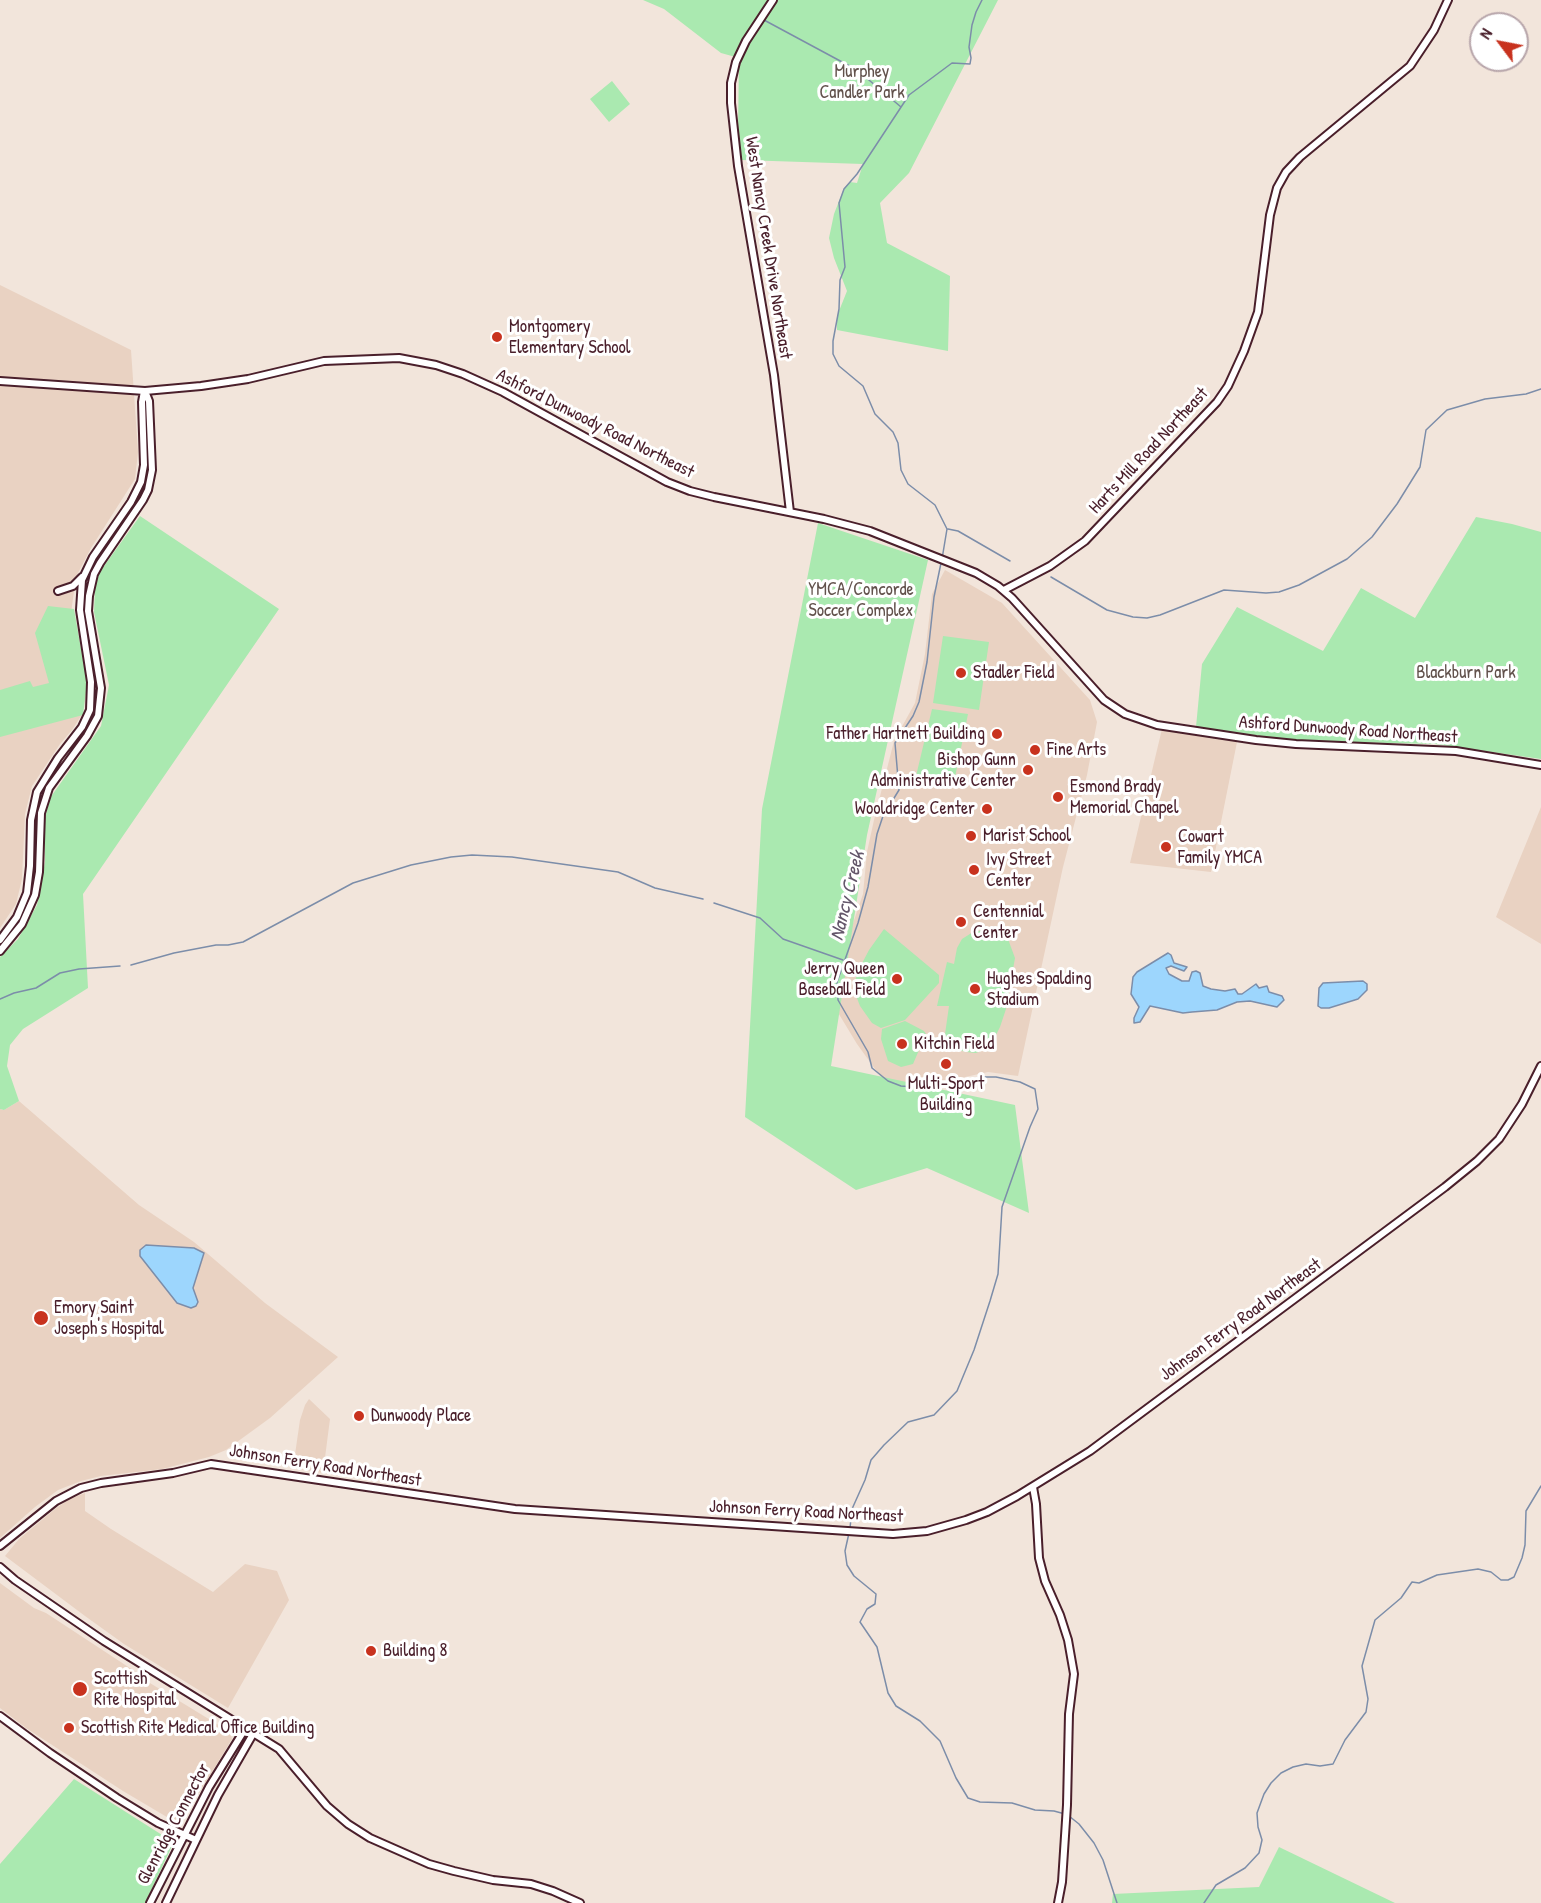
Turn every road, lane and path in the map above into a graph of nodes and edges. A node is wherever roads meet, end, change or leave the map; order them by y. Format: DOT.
graph roads {
  1 [pos="773,0"];
  2 [pos="1448,0"];
  3 [pos="0,381"];
  4 [pos="145,390"];
  5 [pos="790,512"];
  6 [pos="84,574"];
  7 [pos="58,591"];
  8 [pos="1004,591"];
  9 [pos="1541,765"];
  10 [pos="0,940"];
  11 [pos="0,951"];
  12 [pos="1541,1066"];
  13 [pos="1032,1487"];
  14 [pos="0,1546"];
  15 [pos="0,1567"];
  16 [pos="0,1716"];
  17 [pos="245,1729"];
  18 [pos="253,1734"];
  19 [pos="185,1835"];
  20 [pos="196,1840"];
  21 [pos="150,1903"];
  22 [pos="166,1903"];
  23 [pos="580,1903"];
  24 [pos="1058,1903"];
  1 -- 5 [label="main road, West Nancy Creek Drive Northeast"];
  2 -- 8 [label="main road, Harts Mill Road Northeast"];
  3 -- 4 [label="main road, Ashford Dunwoody Road Northeast"];
  4 -- 5 [label="main road, Ashford Dunwoody Road Northeast"];
  4 -- 6 [label="main road"];
  4 -- 11 [label="main road"];
  5 -- 8 [label="main road, Ashford Dunwoody Road Northeast"];
  6 -- 7 [label="main road"];
  6 -- 10 [label="main road"];
  8 -- 9 [label="main road, Ashford Dunwoody Road Northeast"];
  12 -- 13 [label="main road, Johnson Ferry Road Northeast"];
  13 -- 14 [label="main road, Johnson Ferry Road Northeast"];
  13 -- 24 [label="main road"];
  15 -- 17 [label="main road"];
  16 -- 19 [label="main road"];
  17 -- 18 [label="main road"];
  17 -- 19 [label="main road, Glenridge Connector"];
  18 -- 20 [label="main road, Glenridge Connector"];
  18 -- 23 [label="main road"];
  19 -- 20 [label="main road"];
  19 -- 21 [label="main road, Glenridge Connector"];
  20 -- 22 [label="main road, Glenridge Connector"];
}
